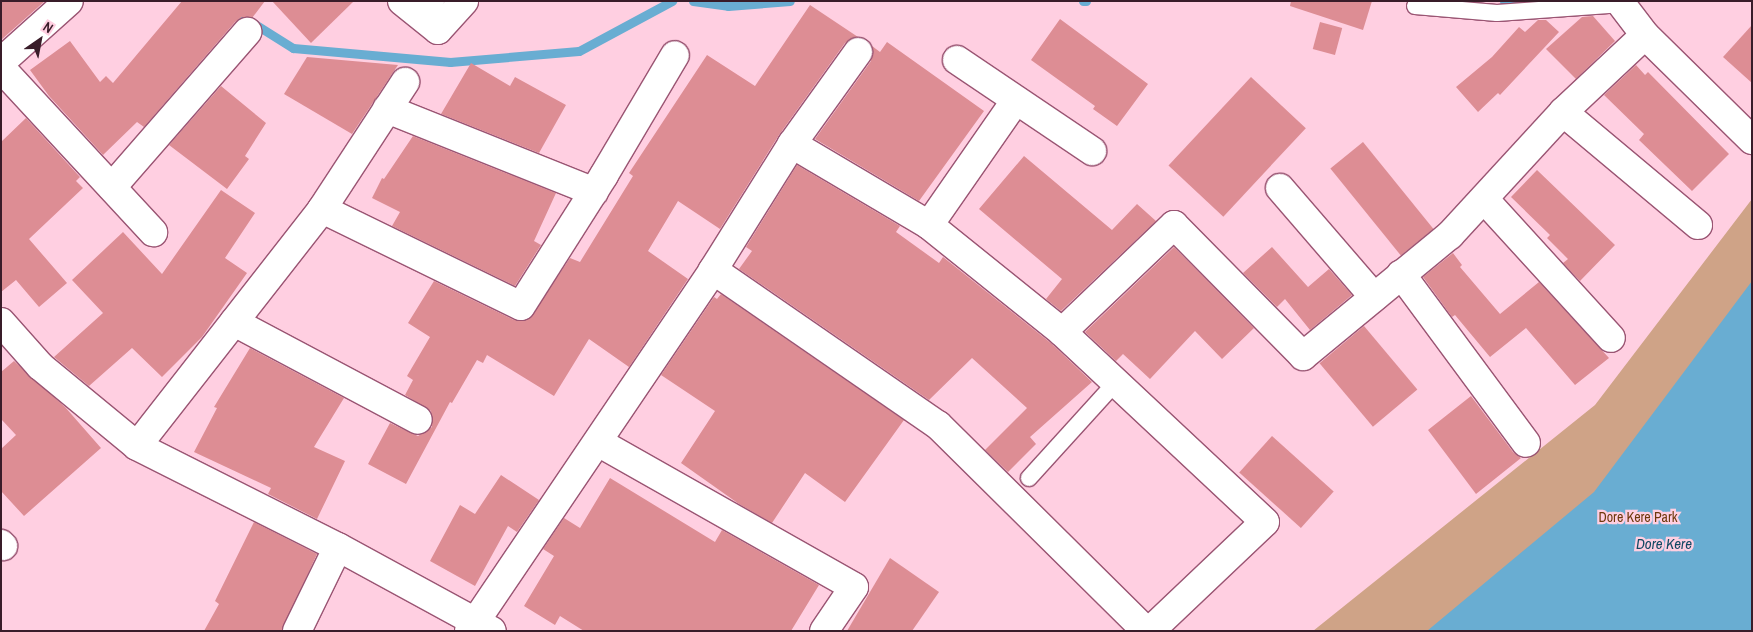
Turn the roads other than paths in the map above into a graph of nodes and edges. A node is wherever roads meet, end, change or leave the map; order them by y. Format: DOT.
graph roads {
  1 [pos="69,1"];
  2 [pos="464,1"];
  3 [pos="1620,2"];
  4 [pos="1415,6"];
  5 [pos="420,7"];
  6 [pos="247,32"];
  7 [pos="1645,35"];
  8 [pos="858,52"];
  9 [pos="675,55"];
  10 [pos="957,60"];
  11 [pos="1,62"];
  12 [pos="1,68"];
  13 [pos="405,82"];
  14 [pos="1016,100"];
  15 [pos="387,109"];
  16 [pos="1563,112"];
  17 [pos="1752,140"];
  18 [pos="792,144"];
  19 [pos="1092,151"];
  20 [pos="112,187"];
  21 [pos="1280,188"];
  22 [pos="594,192"];
  23 [pos="1484,199"];
  24 [pos="322,209"];
  25 [pos="929,225"];
  26 [pos="1698,225"];
  27 [pos="153,232"];
  28 [pos="713,270"];
  29 [pos="1401,274"];
  30 [pos="1374,297"];
  31 [pos="1,322"];
  32 [pos="234,322"];
  33 [pos="1062,332"];
  34 [pos="1611,338"];
  35 [pos="1116,382"];
  36 [pos="418,420"];
  37 [pos="598,442"];
  38 [pos="1526,443"];
  39 [pos="137,446"];
  40 [pos="1029,478"];
  41 [pos="338,547"];
  42 [pos="478,627"];
  43 [pos="297,631"];
  44 [pos="824,631"];
  45 [pos="1148,631"];
  1 -- 11 [label="street"];
  2 -- 5 [label="street"];
  3 -- 4 [label="lane"];
  3 -- 7 [label="street"];
  6 -- 20 [label="street"];
  7 -- 16 [label="street"];
  7 -- 17 [label="street"];
  8 -- 18 [label="street"];
  9 -- 22 [label="street"];
  10 -- 14 [label="street"];
  12 -- 20 [label="street"];
  13 -- 15 [label="street"];
  14 -- 19 [label="street"];
  14 -- 25 [label="street"];
  15 -- 22 [label="street"];
  15 -- 24 [label="street"];
  16 -- 23 [label="street"];
  16 -- 26 [label="street"];
  18 -- 25 [label="street"];
  18 -- 28 [label="street"];
  20 -- 27 [label="street"];
  21 -- 30 [label="street"];
  22 -- 24 [label="street"];
  23 -- 29 [label="street"];
  23 -- 34 [label="street"];
  24 -- 32 [label="street"];
  25 -- 33 [label="street"];
  28 -- 37 [label="street"];
  28 -- 45 [label="street"];
  29 -- 30 [label="street"];
  29 -- 38 [label="street"];
  30 -- 33 [label="street"];
  31 -- 39 [label="street"];
  32 -- 36 [label="street"];
  32 -- 39 [label="street"];
  33 -- 35 [label="street"];
  35 -- 40 [label="lane"];
  35 -- 45 [label="street"];
  37 -- 42 [label="street"];
  37 -- 44 [label="street"];
  39 -- 41 [label="street"];
  41 -- 42 [label="street"];
  41 -- 43 [label="street"];
}
